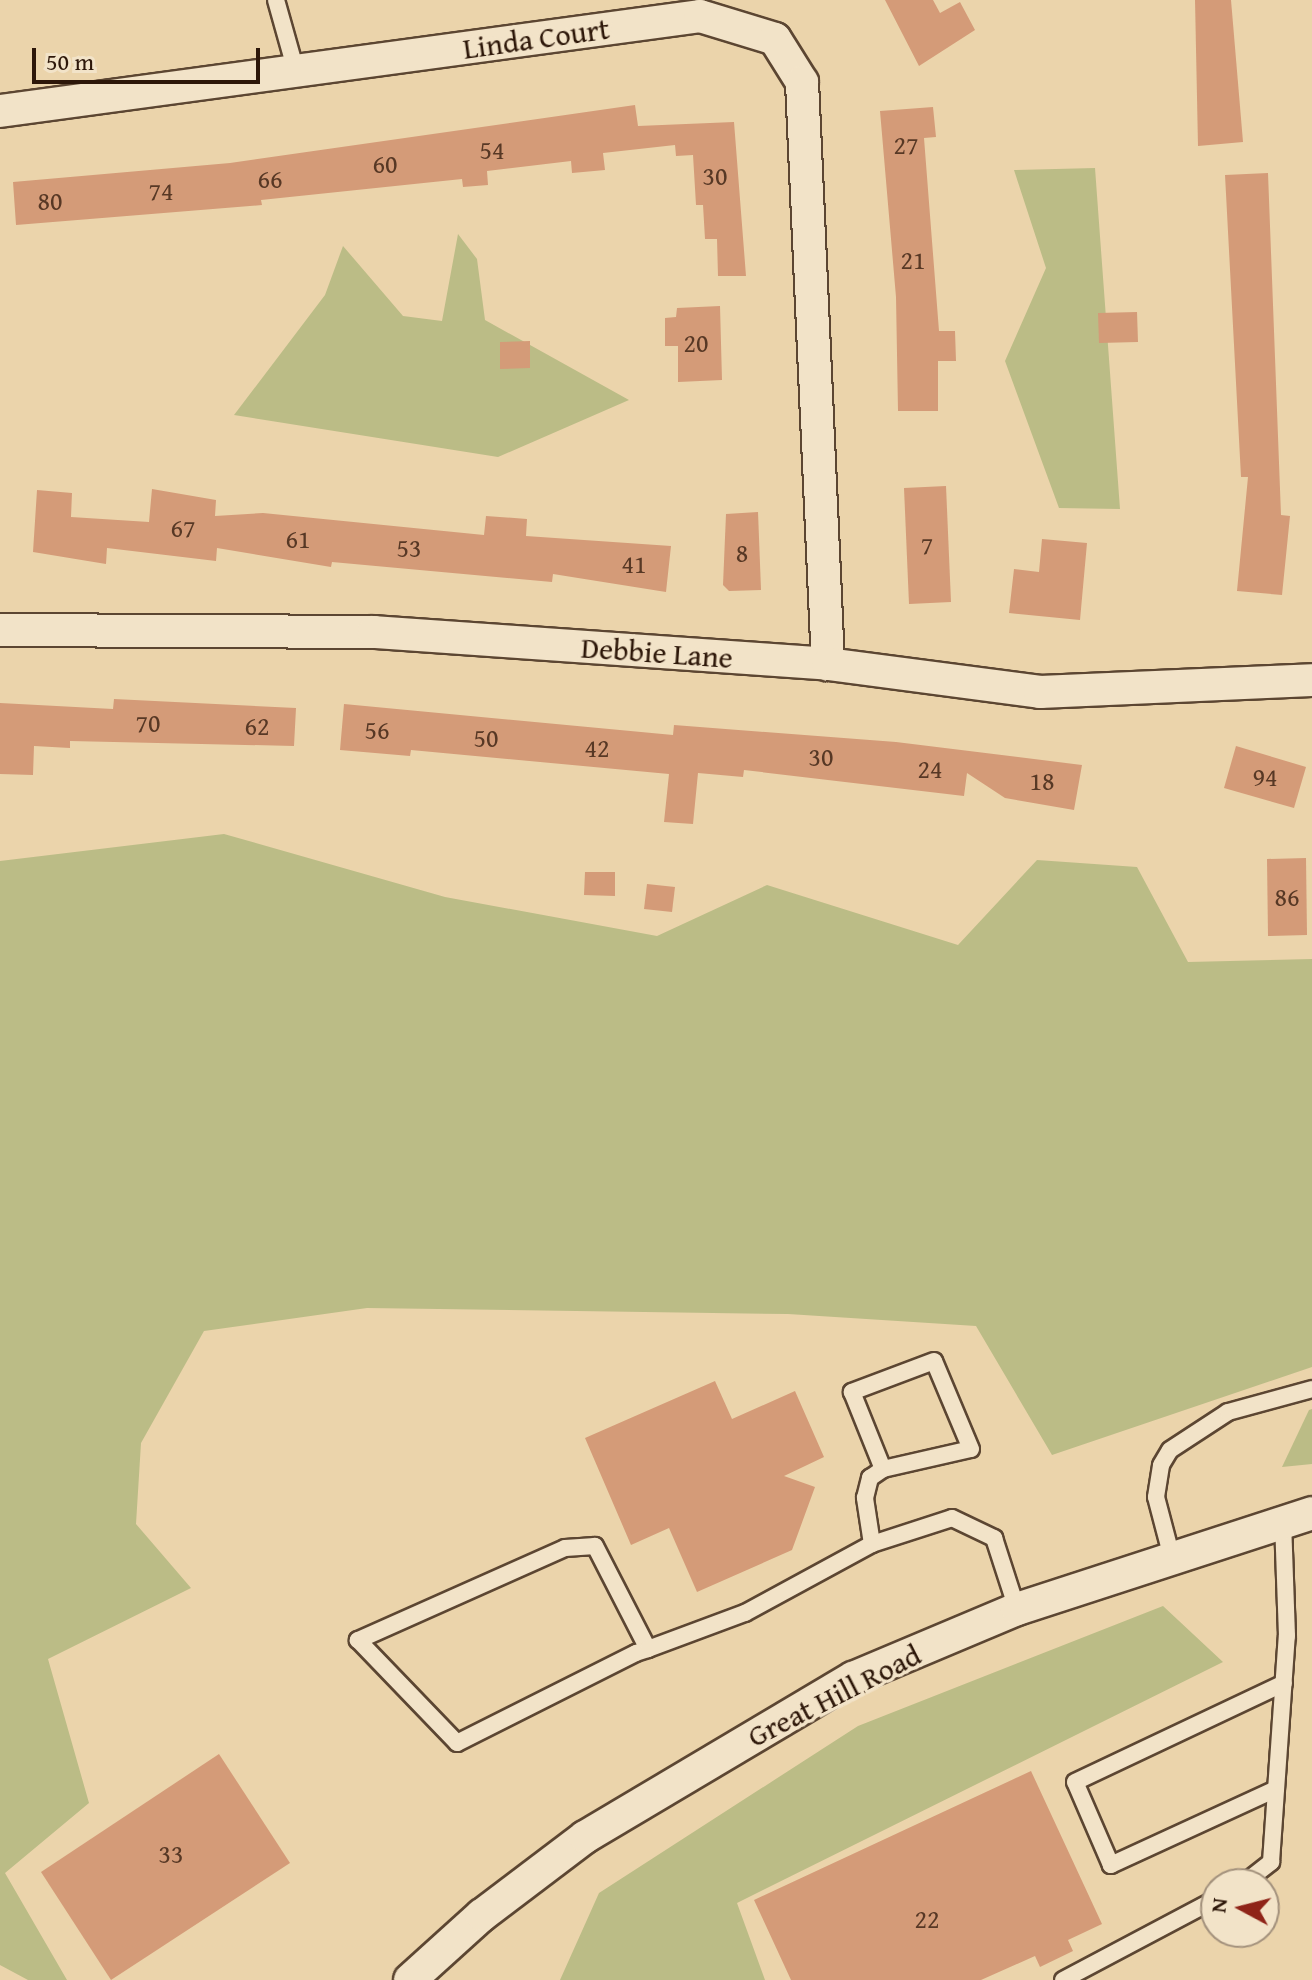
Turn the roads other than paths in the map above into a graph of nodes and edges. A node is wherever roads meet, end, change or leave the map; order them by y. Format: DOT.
graph roads {
  1 [pos="276,0"];
  2 [pos="296,71"];
  3 [pos="0,111"];
  4 [pos="0,630"];
  5 [pos="828,664"];
  6 [pos="1312,680"];
  7 [pos="1312,1389"];
  8 [pos="883,1469"];
  9 [pos="1297,1517"];
  10 [pos="872,1544"];
  11 [pos="1171,1554"];
  12 [pos="1017,1609"];
  13 [pos="648,1649"];
  14 [pos="1284,1683"];
  15 [pos="1276,1789"];
  16 [pos="1263,1868"];
  17 [pos="1200,1907"];
  18 [pos="410,1980"];
  19 [pos="1063,1980"];
  1 -- 2 [label="lane"];
  2 -- 3 [label="street, Linda Court"];
  2 -- 5 [label="street, Linda Court"];
  4 -- 5 [label="street, Debbie Lane"];
  5 -- 6 [label="street, Debbie Lane"];
  7 -- 11 [label="lane"];
  8 -- 8 [label="lane"];
  8 -- 10 [label="lane"];
  9 -- 11 [label="street, Great Hill Road"];
  9 -- 14 [label="lane"];
  10 -- 12 [label="lane"];
  10 -- 13 [label="lane"];
  11 -- 12 [label="street, Great Hill Road"];
  12 -- 18 [label="street, Great Hill Road"];
  13 -- 13 [label="lane"];
  14 -- 15 [label="lane"];
  14 -- 15 [label="lane"];
  15 -- 16 [label="lane"];
  17 -- 19 [label="lane"];
}
